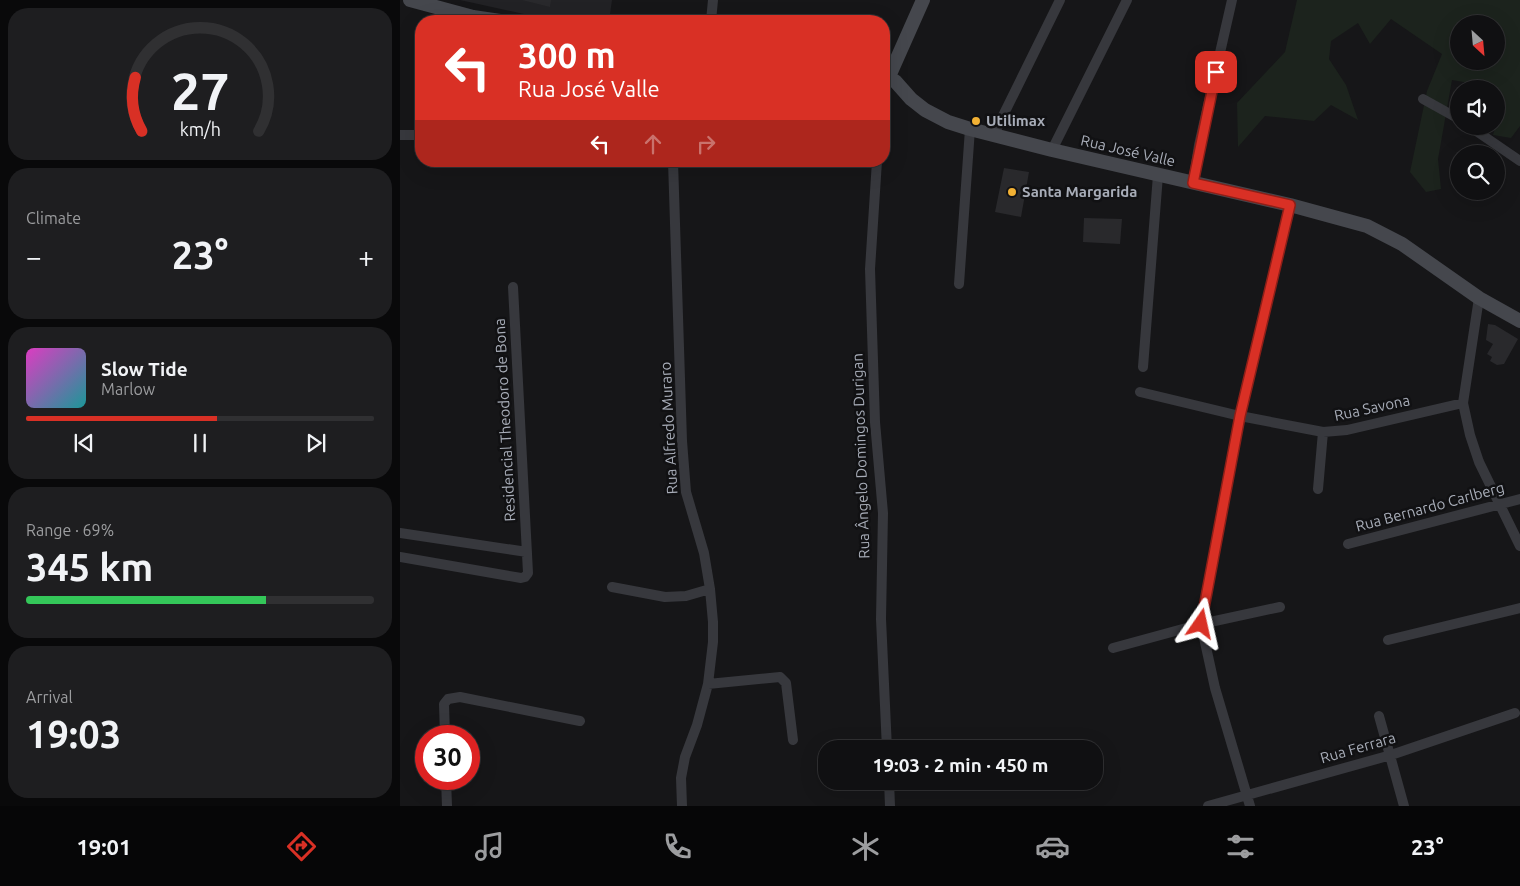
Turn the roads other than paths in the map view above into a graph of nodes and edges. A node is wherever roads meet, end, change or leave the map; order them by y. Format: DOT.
graph roads {
  1 [pos="410,0"];
  2 [pos="713,0"];
  3 [pos="923,0"];
  4 [pos="1060,0"];
  5 [pos="1127,0"];
  6 [pos="1232,0"];
  7 [pos="466,15"];
  8 [pos="712,15"];
  9 [pos="890,73"];
  10 [pos="890,79"];
  11 [pos="1423,99"];
  12 [pos="1450,114"];
  13 [pos="970,129"];
  14 [pos="400,135"];
  15 [pos="415,135"];
  16 [pos="1483,135"];
  17 [pos="993,136"];
  18 [pos="1052,150"];
  19 [pos="1520,161"];
  20 [pos="673,167"];
  21 [pos="877,167"];
  22 [pos="1158,175"];
  23 [pos="1193,183"];
  24 [pos="1290,205"];
  25 [pos="959,284"];
  26 [pos="513,287"];
  27 [pos="1478,298"];
  28 [pos="1520,321"];
  29 [pos="1143,367"];
  30 [pos="1140,392"];
  31 [pos="1463,403"];
  32 [pos="1240,416"];
  33 [pos="1323,432"];
  34 [pos="1318,489"];
  35 [pos="1520,499"];
  36 [pos="1499,504"];
  37 [pos="400,532"];
  38 [pos="1348,544"];
  39 [pos="1520,546"];
  40 [pos="528,552"];
  41 [pos="400,557"];
  42 [pos="612,587"];
  43 [pos="710,589"];
  44 [pos="1280,607"];
  45 [pos="1520,608"];
  46 [pos="1201,624"];
  47 [pos="1388,640"];
  48 [pos="1113,648"];
  49 [pos="708,684"];
  50 [pos="1515,713"];
  51 [pos="1379,716"];
  52 [pos="580,721"];
  53 [pos="445,725"];
  54 [pos="793,740"];
  55 [pos="887,740"];
  56 [pos="1391,755"];
  57 [pos="446,790"];
  58 [pos="889,790"];
  59 [pos="1248,795"];
  60 [pos="447,806"];
  61 [pos="682,806"];
  62 [pos="890,806"];
  63 [pos="1208,806"];
  64 [pos="1250,806"];
  65 [pos="1404,806"];
  1 -- 7 [label="street"];
  2 -- 8 [label="street"];
  3 -- 9 [label="street"];
  4 -- 17 [label="street"];
  5 -- 18 [label="street"];
  6 -- 23 [label="street"];
  10 -- 13 [label="street, Rua José Valle"];
  11 -- 12 [label="street"];
  13 -- 17 [label="street, Rua José Valle"];
  13 -- 25 [label="street"];
  14 -- 15 [label="street"];
  16 -- 19 [label="street"];
  17 -- 18 [label="street, Rua José Valle"];
  18 -- 22 [label="street, Rua José Valle"];
  20 -- 43 [label="street, Rua Alfredo Muraro"];
  21 -- 55 [label="street, Rua Ângelo Domingos Durigan"];
  22 -- 23 [label="street, Rua José Valle"];
  22 -- 29 [label="street"];
  23 -- 24 [label="street, Rua José Valle"];
  24 -- 27 [label="street, Rua José Valle"];
  24 -- 32 [label="street"];
  26 -- 40 [label="street, Residencial Theodoro de Bona"];
  27 -- 28 [label="street, Rua José Valle"];
  27 -- 31 [label="street"];
  30 -- 32 [label="street, Rua Savona"];
  31 -- 33 [label="street, Rua Savona"];
  31 -- 36 [label="street"];
  32 -- 33 [label="street, Rua Savona"];
  32 -- 46 [label="street"];
  33 -- 34 [label="street"];
  35 -- 36 [label="street, Rua Bernardo Carlberg"];
  36 -- 38 [label="street, Rua Bernardo Carlberg"];
  36 -- 39 [label="street"];
  37 -- 40 [label="street"];
  40 -- 41 [label="street, Residencial Theodoro de Bona"];
  42 -- 43 [label="street"];
  43 -- 49 [label="street, Rua Alfredo Muraro"];
  44 -- 46 [label="street"];
  45 -- 47 [label="street"];
  46 -- 48 [label="street"];
  46 -- 59 [label="street"];
  49 -- 54 [label="street"];
  49 -- 61 [label="street, Rua Alfredo Muraro"];
  50 -- 56 [label="street, Rua Ferrara"];
  51 -- 56 [label="street"];
  52 -- 53 [label="street"];
  56 -- 59 [label="street, Rua Ferrara"];
  56 -- 65 [label="street"];
  57 -- 60 [label="street"];
  58 -- 62 [label="street"];
  59 -- 63 [label="street, Rua Ferrara"];
  59 -- 64 [label="street"];
}
